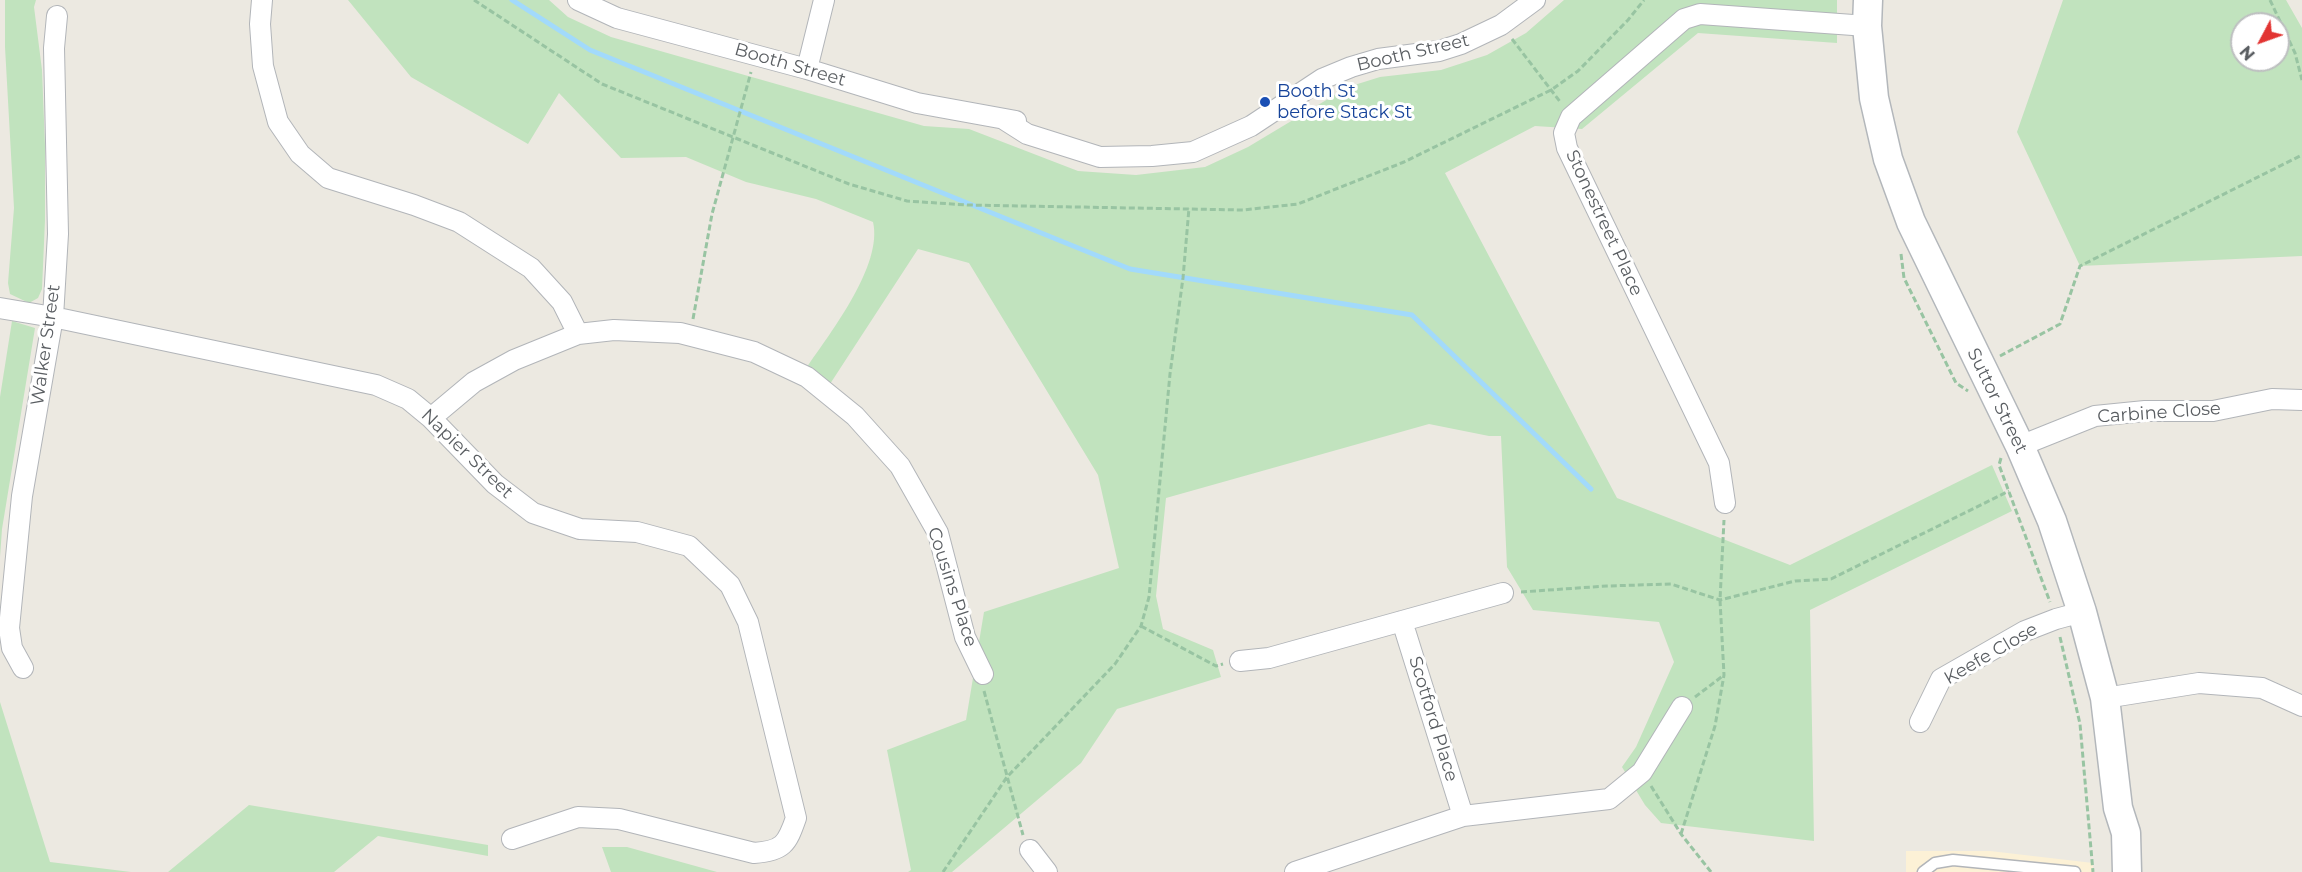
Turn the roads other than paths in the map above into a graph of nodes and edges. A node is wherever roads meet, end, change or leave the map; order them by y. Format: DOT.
graph roads {
  1 [pos="262,0"];
  2 [pos="578,0"];
  3 [pos="824,0"];
  4 [pos="1535,0"];
  5 [pos="1510,13"];
  6 [pos="1867,13"];
  7 [pos="57,16"];
  8 [pos="807,69"];
  9 [pos="0,308"];
  10 [pos="53,317"];
  11 [pos="578,333"];
  12 [pos="2302,400"];
  13 [pos="431,418"];
  14 [pos="2011,450"];
  15 [pos="1725,503"];
  16 [pos="1503,593"];
  17 [pos="2069,615"];
  18 [pos="1402,621"];
  19 [pos="1240,661"];
  20 [pos="24,668"];
  21 [pos="982,674"];
  22 [pos="2105,698"];
  23 [pos="2302,706"];
  24 [pos="1682,707"];
  25 [pos="1920,722"];
  26 [pos="2118,808"];
  27 [pos="1463,816"];
  28 [pos="512,839"];
  29 [pos="1030,850"];
  30 [pos="1047,872"];
  31 [pos="1295,872"];
  32 [pos="1923,872"];
  33 [pos="2075,872"];
  34 [pos="2114,872"];
  35 [pos="2127,872"];
  1 -- 11 [label="street"];
  2 -- 8 [label="street, Booth Street"];
  3 -- 8 [label="street"];
  4 -- 5 [label="street, Booth Street"];
  5 -- 8 [label="street, Booth Street"];
  6 -- 14 [label="street, Suttor Street"];
  6 -- 15 [label="street, Stonestreet Place"];
  7 -- 10 [label="street, Walker Street"];
  9 -- 10 [label="street, Napier Street"];
  10 -- 13 [label="street, Napier Street"];
  10 -- 20 [label="street, Walker Street"];
  11 -- 13 [label="street, Cousins Place"];
  11 -- 21 [label="street, Cousins Place"];
  12 -- 14 [label="street, Carbine Close"];
  13 -- 28 [label="street, Napier Street"];
  14 -- 17 [label="street, Suttor Street"];
  16 -- 18 [label="street"];
  17 -- 22 [label="street, Suttor Street"];
  17 -- 25 [label="street, Keefe Close"];
  18 -- 19 [label="street"];
  18 -- 27 [label="street, Scotford Place"];
  22 -- 23 [label="street"];
  22 -- 26 [label="street, Suttor Street"];
  24 -- 27 [label="street"];
  26 -- 34 [label="street, Suttor Street"];
  26 -- 35 [label="street, Suttor Street"];
  27 -- 31 [label="street"];
  29 -- 30 [label="street"];
  32 -- 33 [label="lane"];
}
